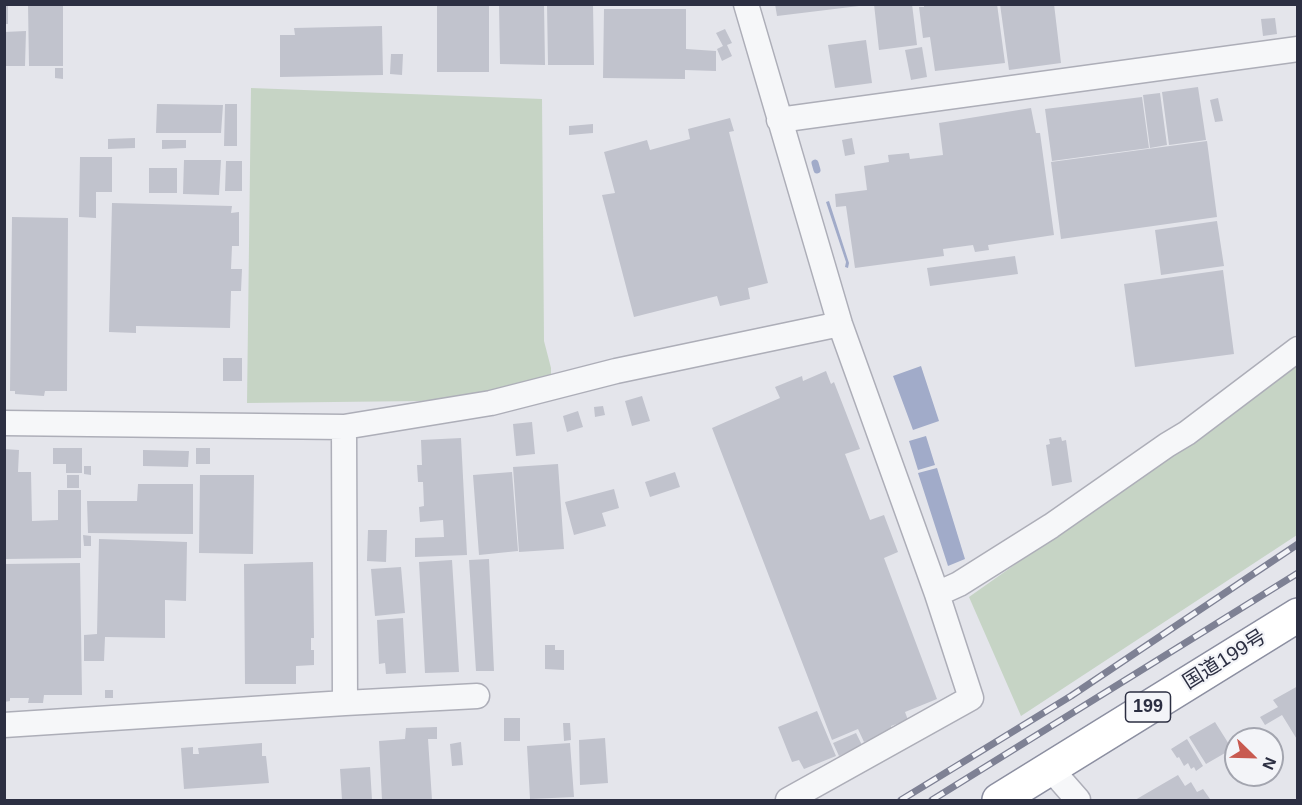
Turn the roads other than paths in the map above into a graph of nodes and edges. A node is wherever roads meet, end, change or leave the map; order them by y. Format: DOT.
graph roads {
  1 [pos="746,4"];
  2 [pos="1298,49"];
  3 [pos="779,120"];
  4 [pos="840,324"];
  5 [pos="1298,349"];
  6 [pos="4,423"];
  7 [pos="344,427"];
  8 [pos="938,594"];
  9 [pos="1298,615"];
  10 [pos="1298,641"];
  11 [pos="477,696"];
  12 [pos="345,703"];
  13 [pos="4,725"];
  14 [pos="1057,788"];
  15 [pos="788,801"];
  16 [pos="999,801"];
  1 -- 3 [label="street"];
  2 -- 3 [label="street"];
  3 -- 4 [label="street"];
  4 -- 7 [label="street"];
  4 -- 8 [label="street"];
  5 -- 8 [label="street"];
  6 -- 7 [label="street"];
  7 -- 12 [label="street"];
  8 -- 15 [label="street"];
  9 -- 14 [label="highway, 国道199号 / 199"];
  10 -- 14 [label="highway, 国道199号 / 199"];
  11 -- 12 [label="street"];
  12 -- 13 [label="street"];
  14 -- 16 [label="highway, 国道199号 / 199"];
}
